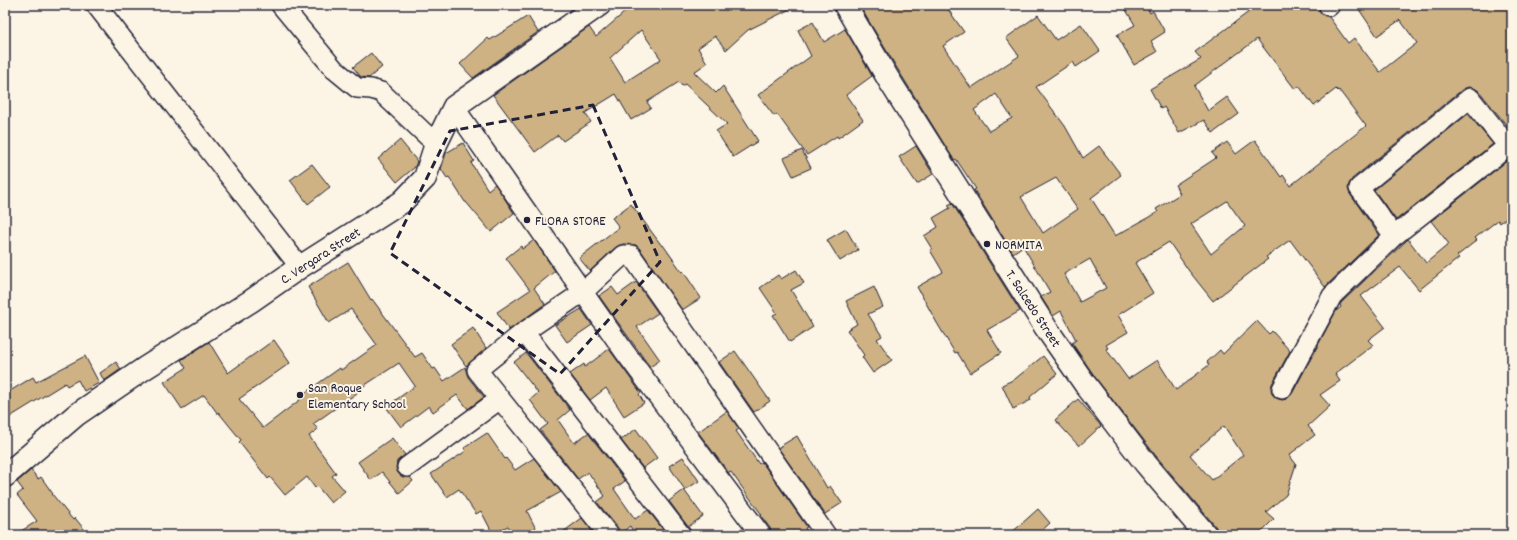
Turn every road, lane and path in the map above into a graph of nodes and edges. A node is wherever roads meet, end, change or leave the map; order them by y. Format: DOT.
graph roads {
  1 [pos="96,5"];
  2 [pos="280,5"];
  3 [pos="599,5"];
  4 [pos="845,5"];
  5 [pos="454,107"];
  6 [pos="436,144"];
  7 [pos="1510,145"];
  8 [pos="1394,236"];
  9 [pos="300,267"];
  10 [pos="583,292"];
  11 [pos="524,332"];
  12 [pos="1282,389"];
  13 [pos="500,399"];
  14 [pos="408,467"];
  15 [pos="5,476"];
  16 [pos="609,535"];
  17 [pos="681,535"];
  18 [pos="761,535"];
  19 [pos="826,535"];
  20 [pos="1206,535"];
  1 -- 9 [label="street"];
  2 -- 6 [label="street"];
  3 -- 5 [label="street, C. Vergara Street"];
  4 -- 20 [label="street, T. Salcedo Street"];
  5 -- 6 [label="street, C. Vergara Street"];
  5 -- 10 [label="street"];
  6 -- 9 [label="street, C. Vergara Street"];
  7 -- 8 [label="street"];
  7 -- 8 [label="street"];
  8 -- 12 [label="street"];
  9 -- 15 [label="street, C. Vergara Street"];
  10 -- 11 [label="street"];
  10 -- 18 [label="street"];
  10 -- 19 [label="street"];
  11 -- 13 [label="street"];
  11 -- 17 [label="street"];
  13 -- 14 [label="street"];
  13 -- 16 [label="street"];
}
